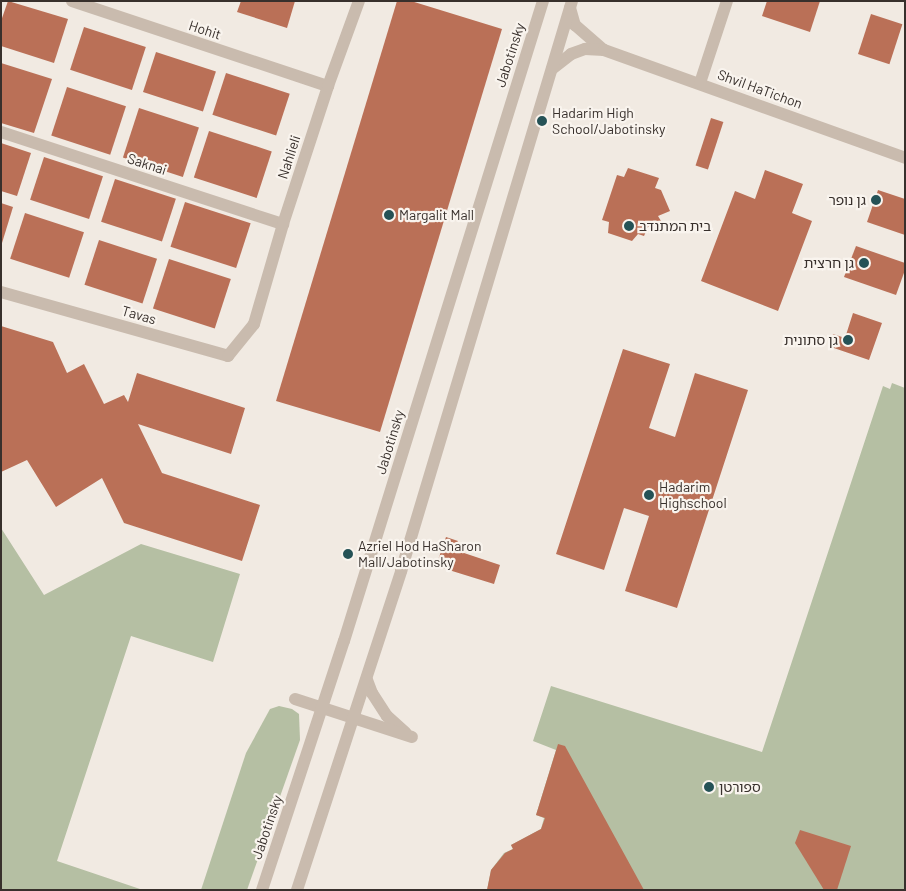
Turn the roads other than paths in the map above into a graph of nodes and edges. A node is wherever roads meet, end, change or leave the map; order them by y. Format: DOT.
graph roads {
  1 [pos="72,1"];
  2 [pos="359,1"];
  3 [pos="543,1"];
  4 [pos="727,1"];
  5 [pos="571,4"];
  6 [pos="604,50"];
  7 [pos="552,69"];
  8 [pos="700,83"];
  9 [pos="328,86"];
  10 [pos="1,132"];
  11 [pos="905,158"];
  12 [pos="283,224"];
  13 [pos="1,292"];
  14 [pos="254,324"];
  15 [pos="367,680"];
  16 [pos="295,699"];
  17 [pos="323,708"];
  18 [pos="354,719"];
  19 [pos="262,890"];
  20 [pos="298,890"];
  1 -- 9 [label="street, Hohit"];
  2 -- 9 [label="street, Nahlieli"];
  3 -- 17 [label="street, Jabotinsky"];
  4 -- 8 [label="street"];
  5 -- 6 [label="street, Shvil HaTichon"];
  5 -- 7 [label="street"];
  6 -- 7 [label="street, Shvil HaTichon"];
  6 -- 8 [label="street, Shvil HaTichon"];
  7 -- 15 [label="street"];
  8 -- 11 [label="street, Shvil HaTichon"];
  9 -- 12 [label="street, Nahlieli"];
  10 -- 12 [label="street, Saknai"];
  12 -- 14 [label="street, Nahlieli"];
  13 -- 14 [label="street, Tavas"];
  15 -- 18 [label="street"];
  15 -- 18 [label="street"];
  16 -- 17 [label="street"];
  17 -- 18 [label="street"];
  17 -- 19 [label="street, Jabotinsky"];
  18 -- 20 [label="street"];
}
